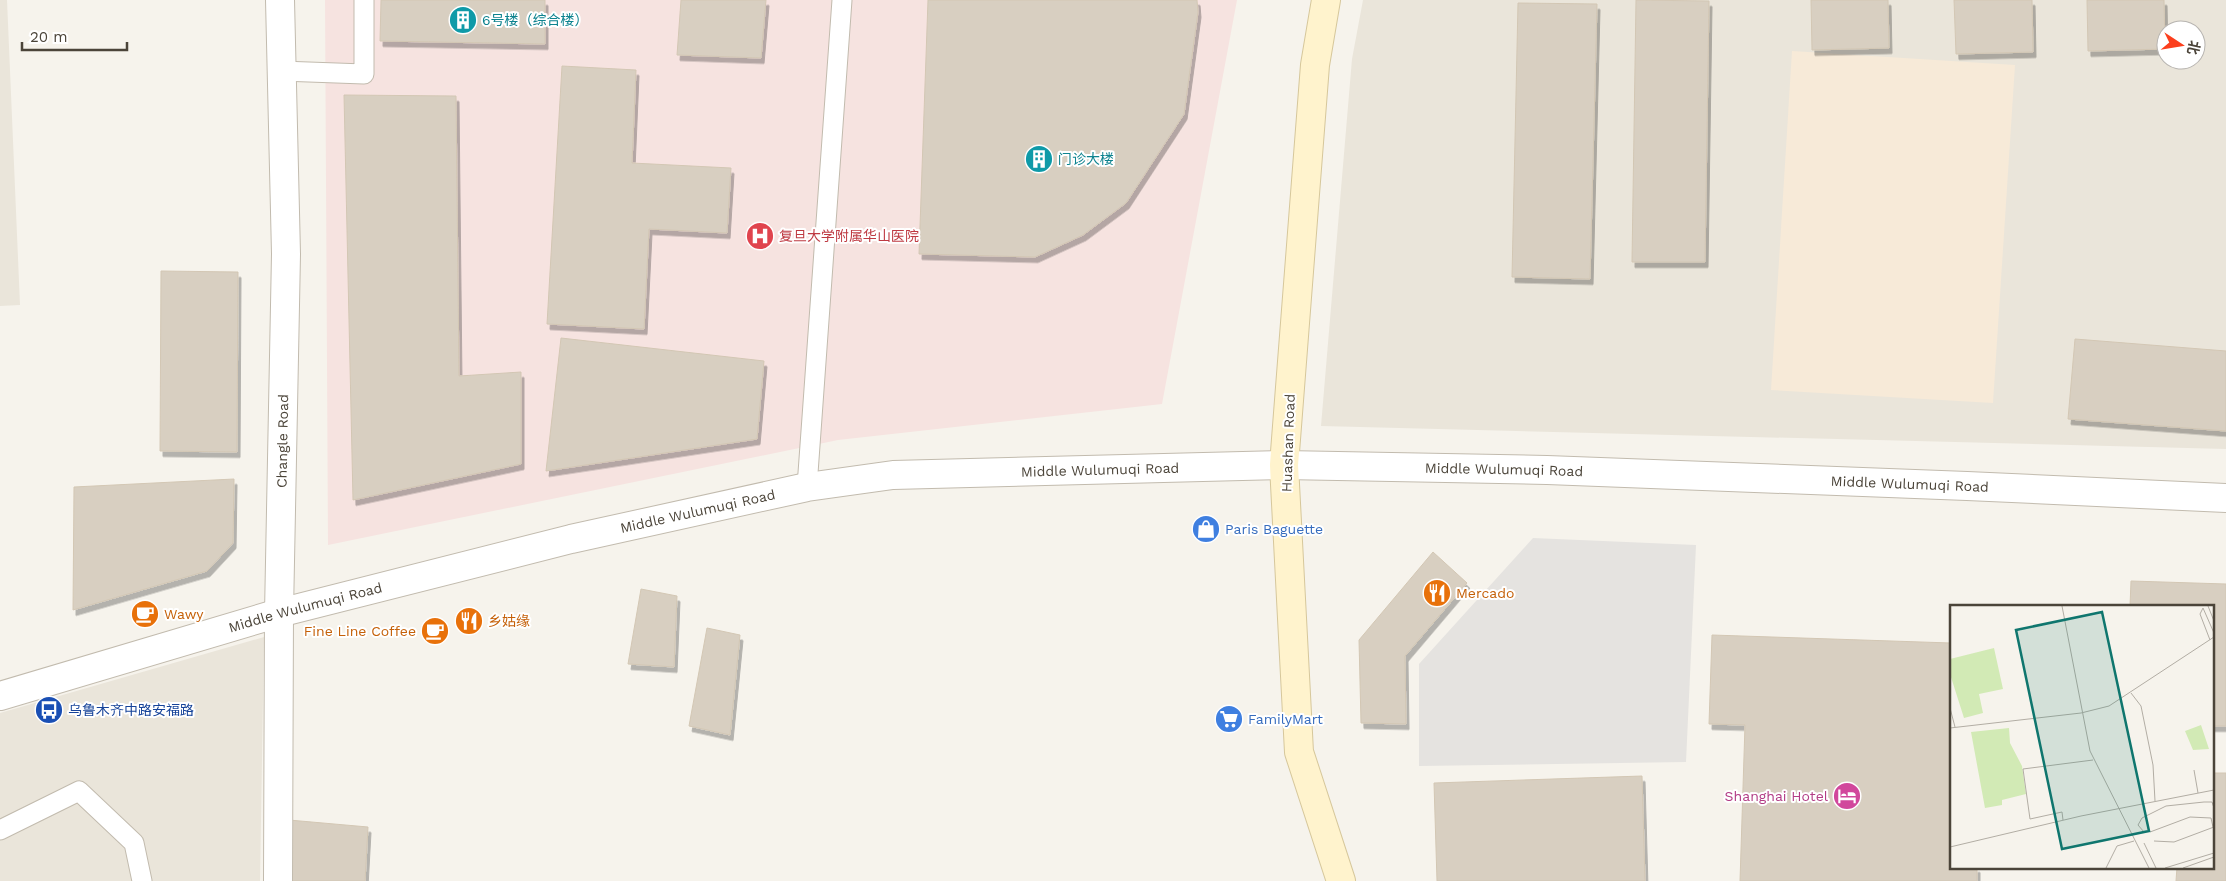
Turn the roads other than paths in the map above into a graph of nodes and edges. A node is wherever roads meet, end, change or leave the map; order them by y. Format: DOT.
graph roads {
  1 [pos="280,0"];
  2 [pos="364,0"];
  3 [pos="842,0"];
  4 [pos="1326,0"];
  5 [pos="282,72"];
  6 [pos="1284,465"];
  7 [pos="807,487"];
  8 [pos="2226,498"];
  9 [pos="279,613"];
  10 [pos="0,696"];
  11 [pos="0,830"];
  12 [pos="142,881"];
  13 [pos="278,881"];
  14 [pos="1341,881"];
  1 -- 5 [label="street, Changle Road"];
  2 -- 5 [label="lane"];
  3 -- 7 [label="lane"];
  4 -- 6 [label="main road, Huashan Road"];
  5 -- 9 [label="street, Changle Road"];
  6 -- 7 [label="street, Middle Wulumuqi Road"];
  6 -- 8 [label="street, Middle Wulumuqi Road"];
  6 -- 14 [label="main road, Huashan Road"];
  7 -- 9 [label="street, Middle Wulumuqi Road"];
  9 -- 10 [label="street, Middle Wulumuqi Road"];
  9 -- 13 [label="street, Changle Road"];
  11 -- 12 [label="lane"];
}
